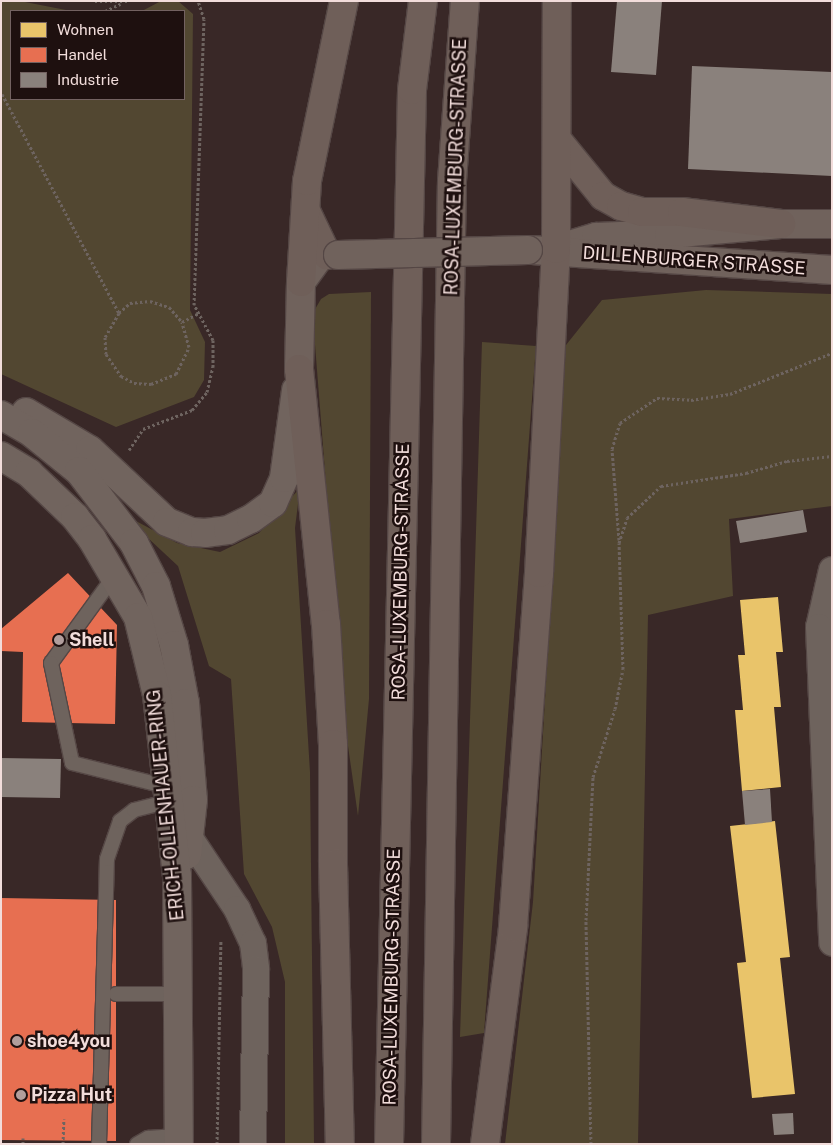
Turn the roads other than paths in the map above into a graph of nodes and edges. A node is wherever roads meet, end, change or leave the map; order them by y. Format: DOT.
graph roads {
  1 [pos="344,1"];
  2 [pos="423,1"];
  3 [pos="465,1"];
  4 [pos="558,2"];
  5 [pos="559,142"];
  6 [pos="304,207"];
  7 [pos="782,224"];
  8 [pos="832,224"];
  9 [pos="556,250"];
  10 [pos="333,255"];
  11 [pos="832,270"];
  12 [pos="301,282"];
  13 [pos="299,369"];
  14 [pos="1,404"];
  15 [pos="1,416"];
  16 [pos="1,456"];
  17 [pos="832,570"];
  18 [pos="114,574"];
  19 [pos="169,794"];
  20 [pos="189,837"];
  21 [pos="180,939"];
  22 [pos="832,944"];
  23 [pos="116,994"];
  24 [pos="180,994"];
  25 [pos="179,1140"];
  26 [pos="99,1144"];
  27 [pos="137,1144"];
  28 [pos="253,1144"];
  29 [pos="340,1144"];
  30 [pos="389,1144"];
  31 [pos="436,1144"];
  32 [pos="485,1144"];
  1 -- 6 [label="highway"];
  2 -- 30 [label="highway, ROSA-LUXEMBURG-STRASSE"];
  3 -- 31 [label="highway, ROSA-LUXEMBURG-STRASSE"];
  4 -- 5 [label="highway"];
  5 -- 7 [label="highway"];
  5 -- 9 [label="highway"];
  6 -- 10 [label="highway"];
  6 -- 12 [label="highway"];
  7 -- 8 [label="main road, DILLENBURGER STRASSE"];
  7 -- 9 [label="main road, DILLENBURGER STRASSE"];
  9 -- 10 [label="main road, DILLENBURGER STRASSE, bridge"];
  9 -- 11 [label="main road, DILLENBURGER STRASSE"];
  9 -- 32 [label="highway"];
  10 -- 12 [label="main road"];
  12 -- 13 [label="main road"];
  13 -- 14 [label="main road"];
  13 -- 29 [label="highway"];
  15 -- 20 [label="main road, ERICH-OLLENHAUER-RING"];
  16 -- 18 [label="main road, ERICH-OLLENHAUER-RING"];
  17 -- 22 [label="street"];
  18 -- 19 [label="main road, ERICH-OLLENHAUER-RING"];
  18 -- 19 [label="lane"];
  19 -- 21 [label="main road, ERICH-OLLENHAUER-RING"];
  19 -- 26 [label="lane"];
  20 -- 21 [label="main road, ERICH-OLLENHAUER-RING"];
  20 -- 28 [label="street, ERICH-OLLENHAUER-RING"];
  21 -- 24 [label="main road, ERICH-OLLENHAUER-RING"];
  23 -- 24 [label="lane"];
  24 -- 25 [label="main road, ERICH-OLLENHAUER-RING"];
  25 -- 27 [label="lane"];
}
